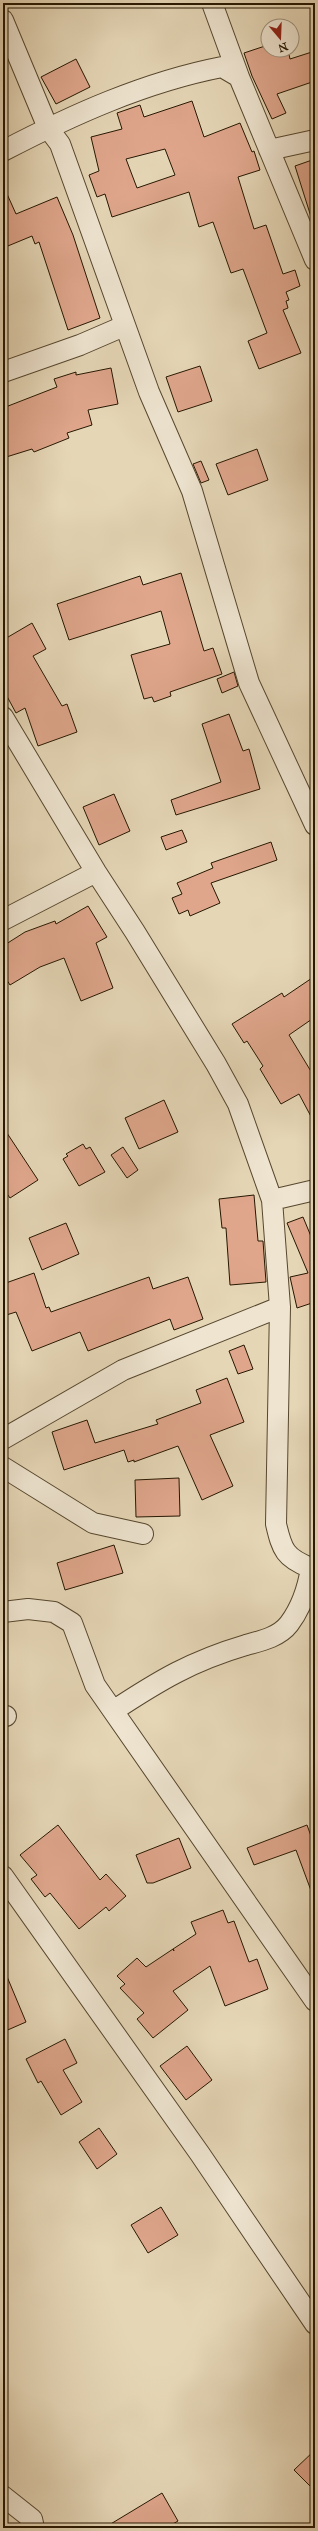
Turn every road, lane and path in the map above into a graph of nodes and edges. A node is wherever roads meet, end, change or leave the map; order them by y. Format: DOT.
graph roads {
  1 [pos="212,3"];
  2 [pos="3,20"];
  3 [pos="239,77"];
  4 [pos="48,128"];
  5 [pos="315,140"];
  6 [pos="269,150"];
  7 [pos="3,151"];
  8 [pos="315,260"];
  9 [pos="124,326"];
  10 [pos="3,372"];
  11 [pos="3,717"];
  12 [pos="315,825"];
  13 [pos="96,872"];
  14 [pos="3,920"];
  15 [pos="315,1190"];
  16 [pos="272,1200"];
  17 [pos="280,1307"];
  18 [pos="3,1439"];
  19 [pos="3,1467"];
  20 [pos="143,1534"];
  21 [pos="313,1567"];
  22 [pos="3,1612"];
  23 [pos="113,1710"];
  24 [pos="3,1876"];
  25 [pos="315,2000"];
  26 [pos="315,2324"];
  27 [pos="3,2496"];
  28 [pos="34,2528"];
  1 -- 3 [label="street"];
  2 -- 4 [label="street"];
  3 -- 4 [label="street"];
  3 -- 6 [label="street"];
  4 -- 7 [label="street"];
  4 -- 9 [label="street"];
  5 -- 6 [label="street"];
  6 -- 8 [label="street"];
  9 -- 10 [label="street"];
  9 -- 12 [label="street"];
  11 -- 13 [label="street"];
  13 -- 14 [label="street"];
  13 -- 16 [label="street"];
  15 -- 16 [label="street"];
  16 -- 17 [label="street"];
  17 -- 18 [label="street"];
  17 -- 21 [label="street"];
  19 -- 20 [label="street"];
  21 -- 23 [label="street"];
  22 -- 23 [label="street"];
  23 -- 25 [label="street"];
  24 -- 26 [label="street"];
  27 -- 28 [label="street"];
}
